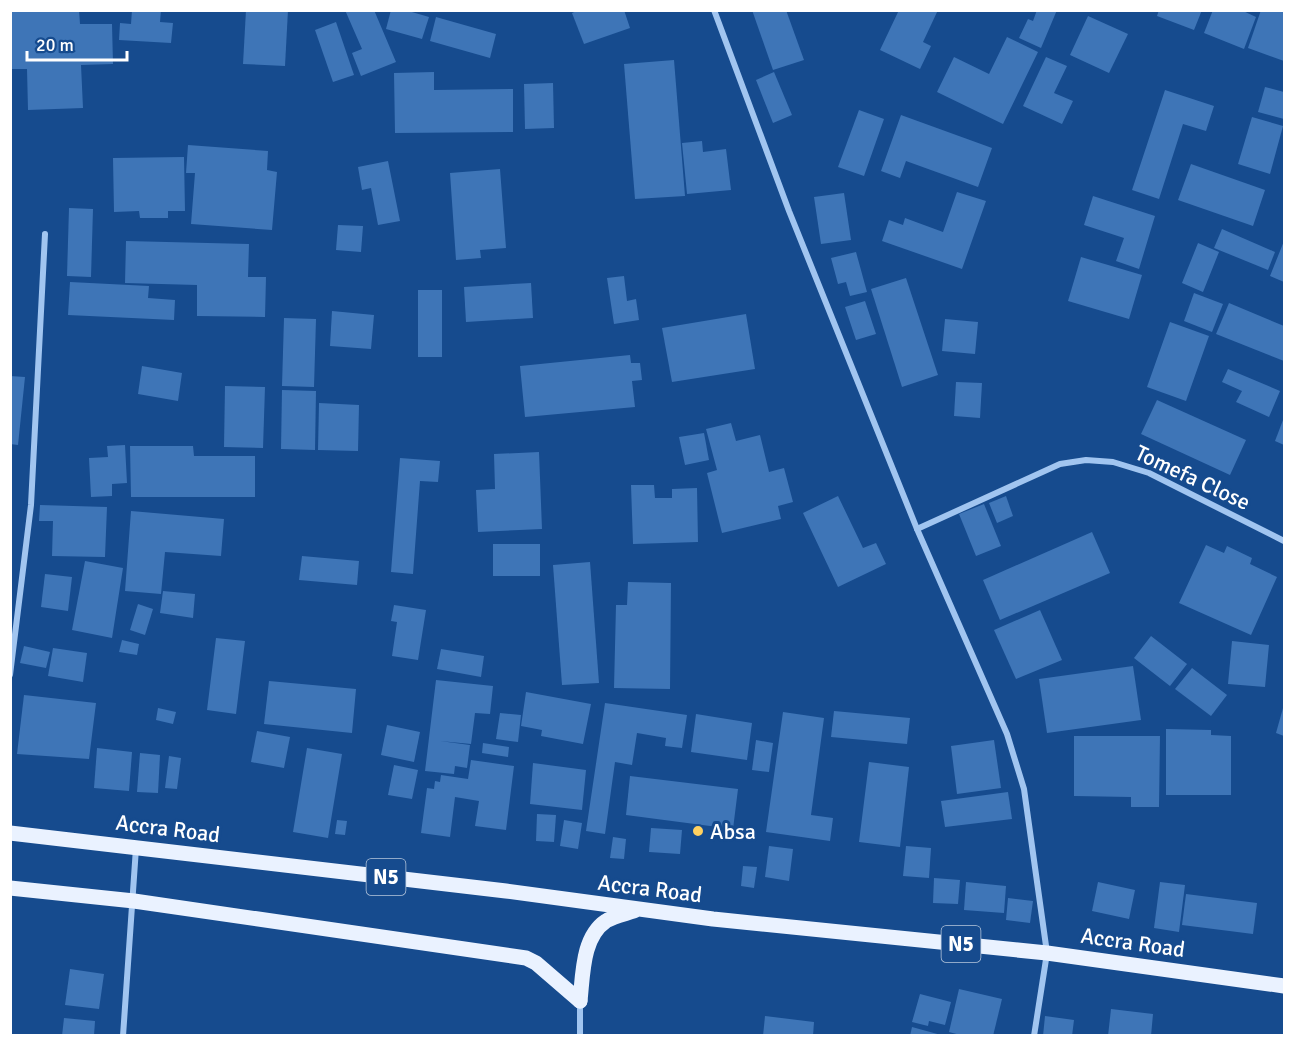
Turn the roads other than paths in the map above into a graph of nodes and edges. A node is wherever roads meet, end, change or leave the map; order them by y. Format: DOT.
graph roads {
  1 [pos="714,10"];
  2 [pos="45,234"];
  3 [pos="917,529"];
  4 [pos="1284,541"];
  5 [pos="10,675"];
  6 [pos="10,833"];
  7 [pos="136,847"];
  8 [pos="10,888"];
  9 [pos="134,901"];
  10 [pos="636,910"];
  11 [pos="1047,953"];
  12 [pos="1284,986"];
  13 [pos="580,1001"];
  14 [pos="123,1035"];
  15 [pos="580,1035"];
  16 [pos="1034,1035"];
  1 -- 3 [label="street"];
  2 -- 5 [label="street"];
  3 -- 4 [label="street, Tomefa Close"];
  3 -- 11 [label="street"];
  6 -- 7 [label="main road, Accra Road / N5"];
  7 -- 9 [label="street"];
  7 -- 10 [label="main road, Accra Road / N5"];
  8 -- 9 [label="main road"];
  9 -- 13 [label="main road"];
  9 -- 14 [label="street"];
  10 -- 11 [label="main road, Accra Road / N5"];
  10 -- 13 [label="main road, N5"];
  11 -- 12 [label="main road, Accra Road / N5"];
  11 -- 16 [label="street"];
  13 -- 15 [label="street"];
}
